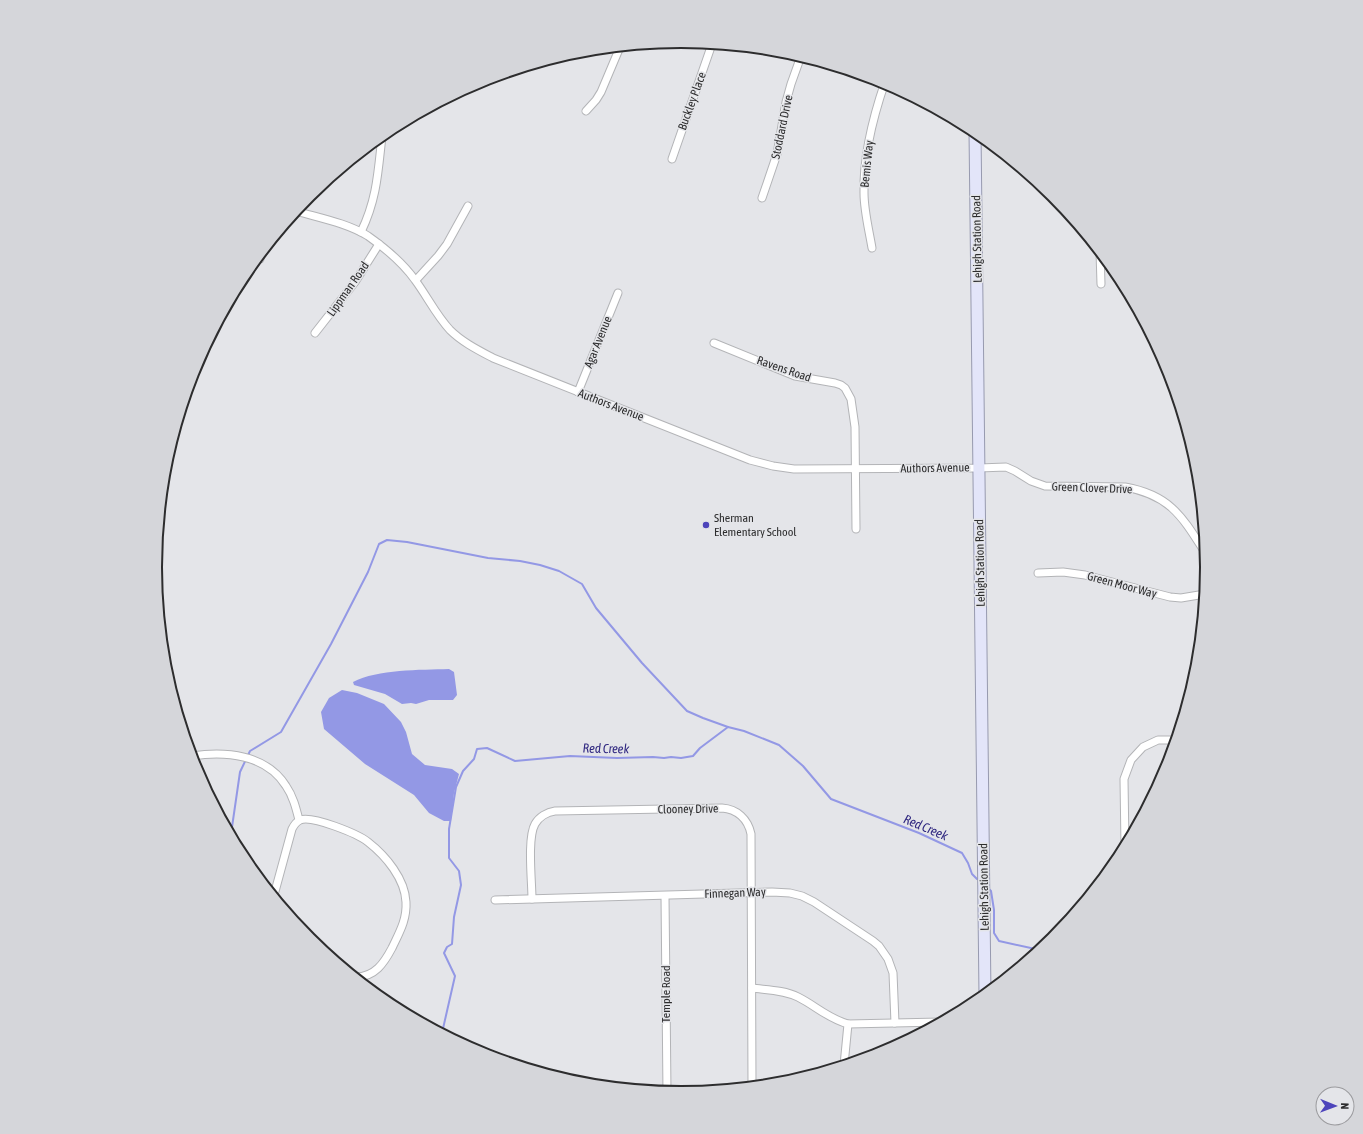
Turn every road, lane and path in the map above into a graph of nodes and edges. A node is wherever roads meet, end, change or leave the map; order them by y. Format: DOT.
graph roads {
  1 [pos="710,49"];
  2 [pos="618,52"];
  3 [pos="799,62"];
  4 [pos="883,89"];
  5 [pos="586,111"];
  6 [pos="975,139"];
  7 [pos="381,144"];
  8 [pos="672,159"];
  9 [pos="762,198"];
  10 [pos="468,206"];
  11 [pos="303,213"];
  12 [pos="361,232"];
  13 [pos="379,244"];
  14 [pos="872,248"];
  15 [pos="1100,261"];
  16 [pos="416,280"];
  17 [pos="1101,284"];
  18 [pos="618,293"];
  19 [pos="315,333"];
  20 [pos="714,343"];
  21 [pos="578,392"];
  22 [pos="979,468"];
  23 [pos="856,469"];
  24 [pos="856,529"];
  25 [pos="1199,544"];
  26 [pos="1038,573"];
  27 [pos="1199,595"];
  28 [pos="1171,740"];
  29 [pos="198,755"];
  30 [pos="298,820"];
  31 [pos="1125,837"];
  32 [pos="275,890"];
  33 [pos="752,893"];
  34 [pos="665,896"];
  35 [pos="532,899"];
  36 [pos="495,900"];
  37 [pos="362,976"];
  38 [pos="752,988"];
  39 [pos="985,988"];
  40 [pos="929,1022"];
  41 [pos="895,1023"];
  42 [pos="848,1024"];
  43 [pos="845,1059"];
  44 [pos="752,1081"];
  45 [pos="667,1086"];
  1 -- 8 [label="street, Buckley Place"];
  2 -- 5 [label="street"];
  3 -- 9 [label="street, Stoddard Drive"];
  4 -- 14 [label="street, Bemis Way"];
  6 -- 22 [label="main road, Lehigh Station Road"];
  7 -- 12 [label="street"];
  10 -- 16 [label="street"];
  11 -- 12 [label="street, Authors Avenue"];
  12 -- 13 [label="street, Authors Avenue"];
  13 -- 16 [label="street, Authors Avenue"];
  13 -- 19 [label="street, Lippman Road"];
  15 -- 17 [label="street"];
  16 -- 21 [label="street, Authors Avenue"];
  18 -- 21 [label="street, Agar Avenue"];
  20 -- 23 [label="street, Ravens Road"];
  21 -- 23 [label="street, Authors Avenue"];
  22 -- 23 [label="street, Authors Avenue"];
  22 -- 25 [label="street, Green Clover Drive"];
  22 -- 39 [label="main road, Lehigh Station Road"];
  23 -- 24 [label="street"];
  26 -- 27 [label="street, Green Moor Way"];
  28 -- 31 [label="street"];
  29 -- 30 [label="street"];
  30 -- 32 [label="street"];
  30 -- 37 [label="street"];
  33 -- 34 [label="street, Finnegan Way"];
  33 -- 35 [label="street, Clooney Drive"];
  33 -- 38 [label="street, Clooney Drive"];
  33 -- 41 [label="street, Finnegan Way"];
  34 -- 35 [label="street, Finnegan Way"];
  34 -- 45 [label="street, Temple Road"];
  35 -- 36 [label="street, Finnegan Way"];
  38 -- 42 [label="street"];
  38 -- 44 [label="street, Clooney Drive"];
  40 -- 41 [label="street"];
  41 -- 42 [label="street"];
  42 -- 43 [label="street"];
}
